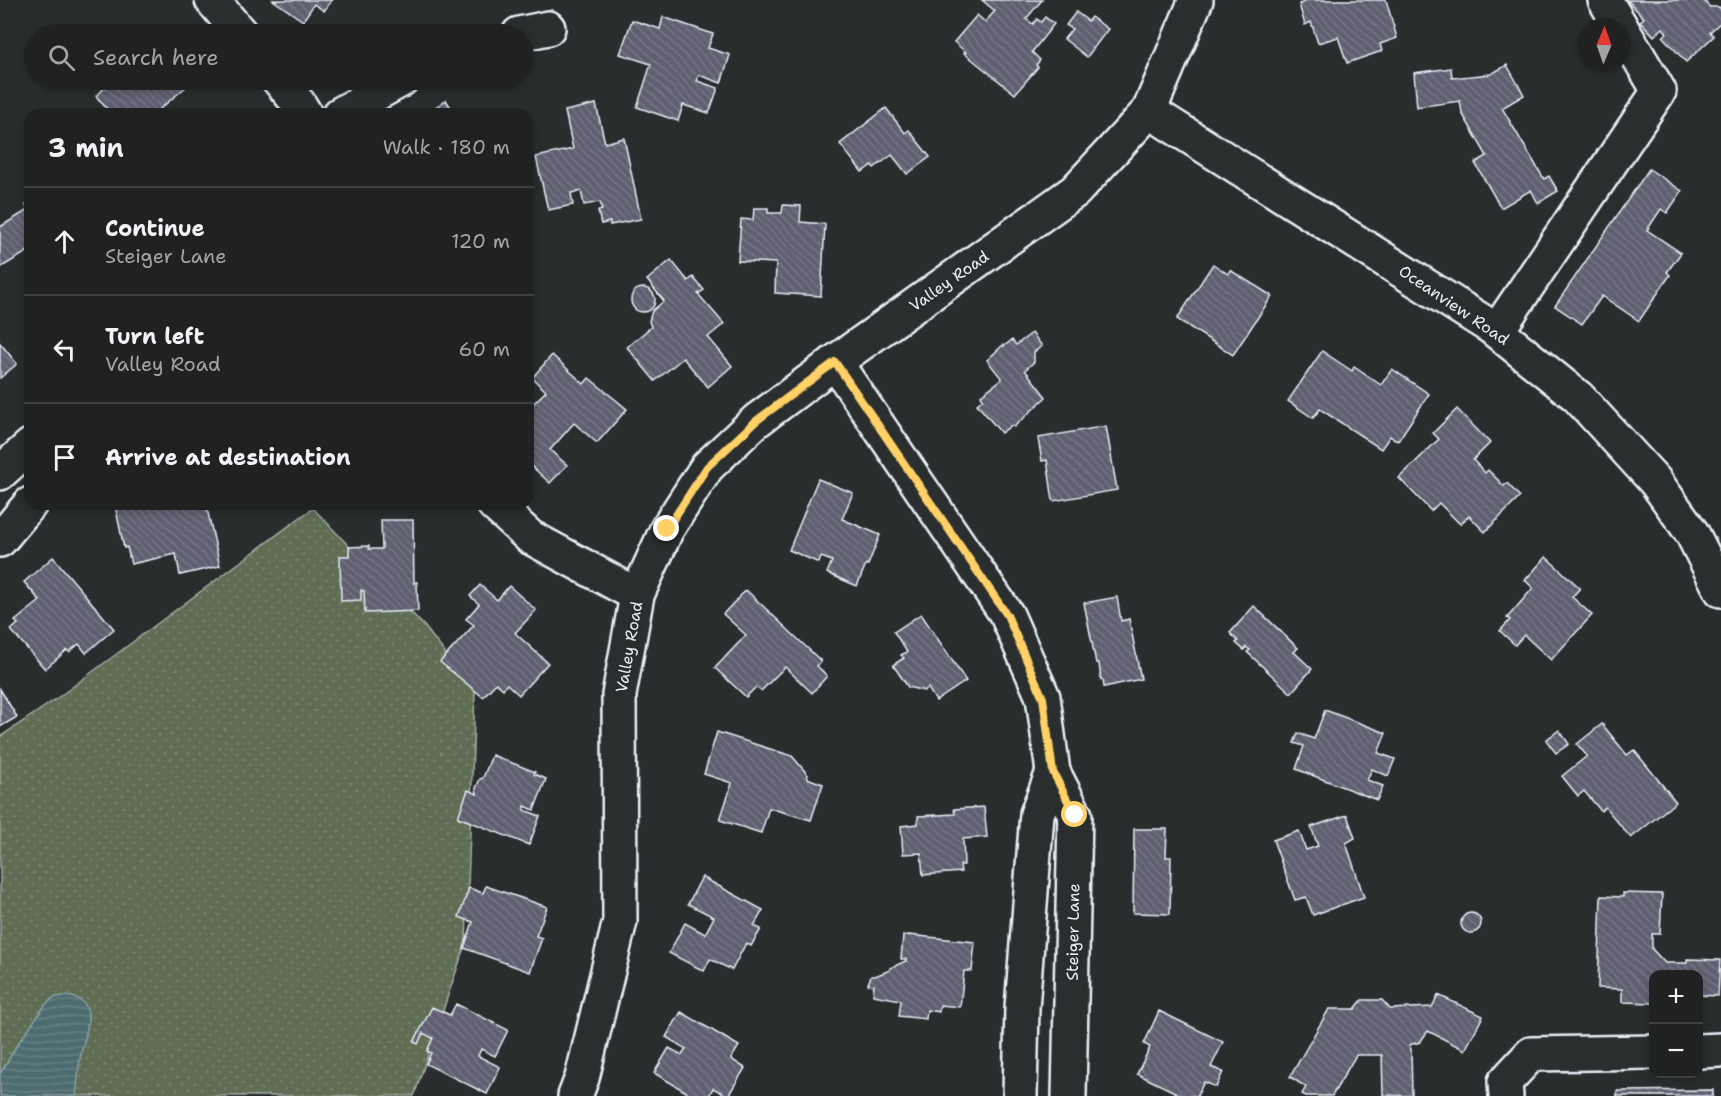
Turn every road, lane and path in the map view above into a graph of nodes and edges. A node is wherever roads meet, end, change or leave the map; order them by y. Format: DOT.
graph roads {
  1 [pos="212,0"];
  2 [pos="1196,0"];
  3 [pos="1605,0"];
  4 [pos="1615,18"];
  5 [pos="232,24"];
  6 [pos="1631,45"];
  7 [pos="287,90"];
  8 [pos="383,90"];
  9 [pos="301,108"];
  10 [pos="351,108"];
  11 [pos="1149,111"];
  12 [pos="1497,331"];
  13 [pos="835,362"];
  14 [pos="24,451"];
  15 [pos="0,473"];
  16 [pos="25,510"];
  17 [pos="501,510"];
  18 [pos="0,540"];
  19 [pos="1721,590"];
  20 [pos="638,595"];
  21 [pos="1053,772"];
  22 [pos="1721,1050"];
  23 [pos="1703,1051"];
  24 [pos="1649,1052"];
  25 [pos="575,1096"];
  26 [pos="1020,1096"];
  27 [pos="1070,1096"];
  28 [pos="1506,1096"];
  1 -- 5 [label="street"];
  2 -- 11 [label="street, Valley Road"];
  3 -- 4 [label="street"];
  6 -- 12 [label="street"];
  7 -- 9 [label="street"];
  8 -- 10 [label="street"];
  11 -- 12 [label="street, Oceanview Road"];
  11 -- 13 [label="street, Valley Road"];
  12 -- 19 [label="street, Oceanview Road"];
  13 -- 20 [label="street, Valley Road"];
  13 -- 21 [label="street, Steiger Lane"];
  14 -- 15 [label="street"];
  16 -- 18 [label="street"];
  17 -- 20 [label="street"];
  20 -- 25 [label="street, Valley Road"];
  21 -- 26 [label="street, Steiger Lane"];
  21 -- 27 [label="street, Steiger Lane"];
  22 -- 23 [label="street"];
  24 -- 28 [label="street"];
}
